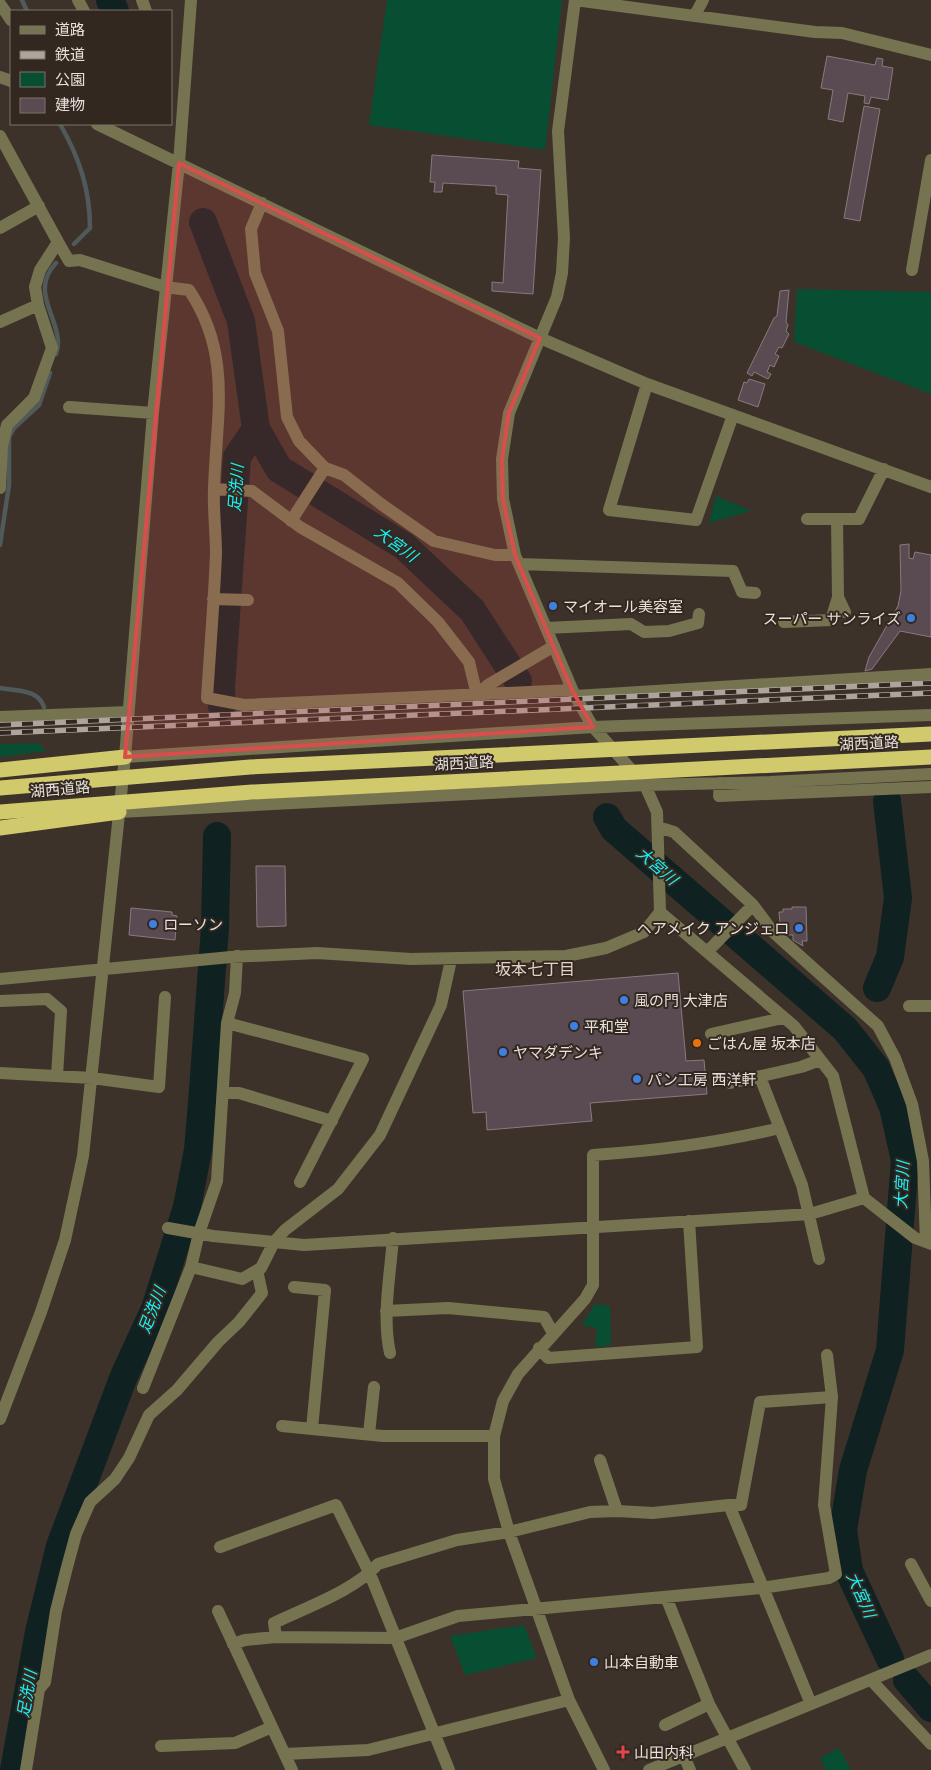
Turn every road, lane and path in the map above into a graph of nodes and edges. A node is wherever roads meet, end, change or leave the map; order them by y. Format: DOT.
graph roads {
  1 [pos="192,0"];
  2 [pos="575,0"];
  3 [pos="703,0"];
  4 [pos="0,4"];
  5 [pos="695,15"];
  6 [pos="10,19"];
  7 [pos="931,55"];
  8 [pos="99,125"];
  9 [pos="0,136"];
  10 [pos="931,160"];
  11 [pos="179,162"];
  12 [pos="928,194"];
  13 [pos="262,203"];
  14 [pos="39,206"];
  15 [pos="0,228"];
  16 [pos="58,242"];
  17 [pos="912,270"];
  18 [pos="165,287"];
  19 [pos="38,306"];
  20 [pos="0,322"];
  21 [pos="540,338"];
  22 [pos="647,384"];
  23 [pos="69,407"];
  24 [pos="153,412"];
  25 [pos="733,415"];
  26 [pos="324,469"];
  27 [pos="884,470"];
  28 [pos="931,487"];
  29 [pos="0,488"];
  30 [pos="214,489"];
  31 [pos="807,519"];
  32 [pos="837,519"];
  33 [pos="292,520"];
  34 [pos="517,560"];
  35 [pos="755,593"];
  36 [pos="838,597"];
  37 [pos="213,599"];
  38 [pos="248,600"];
  39 [pos="844,612"];
  40 [pos="699,614"];
  41 [pos="784,622"];
  42 [pos="546,628"];
  43 [pos="554,646"];
  44 [pos="931,674"];
  45 [pos="573,693"];
  46 [pos="477,695"];
  47 [pos="128,712"];
  48 [pos="931,716"];
  49 [pos="0,717"];
  50 [pos="593,727"];
  51 [pos="931,734"];
  52 [pos="125,757"];
  53 [pos="931,757"];
  54 [pos="0,770"];
  55 [pos="931,774"];
  56 [pos="870,776"];
  57 [pos="720,782"];
  58 [pos="931,782"];
  59 [pos="645,785"];
  60 [pos="931,786"];
  61 [pos="0,788"];
  62 [pos="868,790"];
  63 [pos="0,812"];
  64 [pos="119,812"];
  65 [pos="0,828"];
  66 [pos="658,828"];
  67 [pos="661,906"];
  68 [pos="752,906"];
  69 [pos="708,952"];
  70 [pos="234,956"];
  71 [pos="450,960"];
  72 [pos="101,971"];
  73 [pos="0,979"];
  74 [pos="165,997"];
  75 [pos="0,1001"];
  76 [pos="909,1006"];
  77 [pos="931,1006"];
  78 [pos="783,1018"];
  79 [pos="227,1023"];
  80 [pos="711,1034"];
  81 [pos="820,1060"];
  82 [pos="0,1073"];
  83 [pos="57,1076"];
  84 [pos="760,1076"];
  85 [pos="92,1078"];
  86 [pos="730,1083"];
  87 [pos="223,1093"];
  88 [pos="332,1121"];
  89 [pos="780,1128"];
  90 [pos="300,1182"];
  91 [pos="864,1198"];
  92 [pos="810,1214"];
  93 [pos="689,1221"];
  94 [pos="594,1226"];
  95 [pos="168,1228"];
  96 [pos="195,1233"];
  97 [pos="393,1238"];
  98 [pos="924,1241"];
  99 [pos="274,1242"];
  100 [pos="819,1259"];
  101 [pos="191,1267"];
  102 [pos="256,1270"];
  103 [pos="294,1287"];
  104 [pos="386,1311"];
  105 [pos="553,1333"];
  106 [pos="539,1348"];
  107 [pos="390,1354"];
  108 [pos="827,1354"];
  109 [pos="374,1387"];
  110 [pos="143,1388"];
  111 [pos="832,1397"];
  112 [pos="0,1419"];
  113 [pos="282,1426"];
  114 [pos="312,1429"];
  115 [pos="369,1434"];
  116 [pos="494,1436"];
  117 [pos="600,1460"];
  118 [pos="729,1505"];
  119 [pos="617,1511"];
  120 [pos="509,1532"];
  121 [pos="220,1547"];
  122 [pos="911,1564"];
  123 [pos="370,1574"];
  124 [pos="762,1588"];
  125 [pos="666,1596"];
  126 [pos="931,1601"];
  127 [pos="536,1608"];
  128 [pos="218,1611"];
  129 [pos="276,1637"];
  130 [pos="395,1638"];
  131 [pos="233,1644"];
  132 [pos="931,1655"];
  133 [pos="872,1680"];
  134 [pos="569,1700"];
  135 [pos="709,1704"];
  136 [pos="811,1704"];
  137 [pos="665,1725"];
  138 [pos="272,1727"];
  139 [pos="435,1734"];
  140 [pos="726,1738"];
  141 [pos="931,1744"];
  142 [pos="161,1746"];
  143 [pos="285,1754"];
  144 [pos="684,1756"];
  145 [pos="26,1770"];
  146 [pos="292,1770"];
  147 [pos="449,1770"];
  148 [pos="604,1770"];
  149 [pos="649,1770"];
  150 [pos="690,1770"];
  151 [pos="744,1770"];
  1 -- 11 [label="street"];
  2 -- 5 [label="street"];
  2 -- 21 [label="street"];
  3 -- 5 [label="street"];
  4 -- 6 [label="street"];
  5 -- 7 [label="street"];
  8 -- 11 [label="street"];
  9 -- 14 [label="street"];
  10 -- 12 [label="street"];
  11 -- 13 [label="street"];
  11 -- 18 [label="street"];
  12 -- 17 [label="street"];
  13 -- 21 [label="street"];
  13 -- 26 [label="street"];
  14 -- 15 [label="street"];
  14 -- 16 [label="street"];
  16 -- 18 [label="street"];
  16 -- 19 [label="street"];
  18 -- 24 [label="street"];
  18 -- 30 [label="street"];
  19 -- 20 [label="street"];
  19 -- 29 [label="street"];
  21 -- 22 [label="street"];
  21 -- 34 [label="street"];
  22 -- 25 [label="street"];
  22 -- 25 [label="street"];
  23 -- 24 [label="street"];
  24 -- 47 [label="street"];
  25 -- 27 [label="street"];
  26 -- 33 [label="street"];
  26 -- 34 [label="street"];
  27 -- 28 [label="street"];
  27 -- 32 [label="street"];
  30 -- 33 [label="street"];
  30 -- 37 [label="street"];
  31 -- 32 [label="street"];
  32 -- 36 [label="street"];
  33 -- 46 [label="street"];
  34 -- 35 [label="street"];
  34 -- 42 [label="street"];
  36 -- 39 [label="street"];
  36 -- 41 [label="street"];
  37 -- 38 [label="street"];
  37 -- 46 [label="street"];
  40 -- 42 [label="street"];
  42 -- 43 [label="street"];
  43 -- 45 [label="street"];
  43 -- 46 [label="street"];
  44 -- 45 [label="street"];
  45 -- 46 [label="street"];
  45 -- 50 [label="street"];
  47 -- 49 [label="street"];
  47 -- 52 [label="street"];
  48 -- 50 [label="street"];
  50 -- 52 [label="street"];
  50 -- 59 [label="street"];
  51 -- 61 [label="highway, 湖西道路, bridge"];
  52 -- 54 [label="highway"];
  52 -- 64 [label="street"];
  53 -- 63 [label="highway, 湖西道路, bridge"];
  55 -- 56 [label="street"];
  56 -- 57 [label="street"];
  56 -- 62 [label="street"];
  57 -- 59 [label="street"];
  57 -- 62 [label="street"];
  58 -- 60 [label="street"];
  59 -- 64 [label="street"];
  59 -- 66 [label="street"];
  60 -- 62 [label="street"];
  64 -- 65 [label="highway"];
  64 -- 72 [label="street"];
  66 -- 67 [label="street"];
  66 -- 68 [label="street"];
  67 -- 69 [label="street"];
  67 -- 71 [label="street"];
  68 -- 69 [label="street"];
  68 -- 98 [label="street"];
  69 -- 78 [label="street"];
  70 -- 71 [label="street"];
  70 -- 72 [label="street"];
  70 -- 79 [label="street"];
  71 -- 99 [label="street"];
  72 -- 73 [label="street"];
  72 -- 85 [label="street"];
  74 -- 85 [label="street"];
  75 -- 83 [label="street"];
  76 -- 77 [label="street"];
  78 -- 80 [label="street"];
  78 -- 81 [label="street"];
  79 -- 87 [label="street"];
  79 -- 88 [label="street"];
  81 -- 84 [label="street"];
  81 -- 91 [label="street"];
  82 -- 83 [label="street"];
  83 -- 85 [label="street"];
  84 -- 86 [label="street"];
  84 -- 89 [label="street"];
  85 -- 112 [label="street"];
  87 -- 88 [label="street"];
  87 -- 96 [label="street"];
  88 -- 90 [label="street"];
  89 -- 92 [label="street"];
  89 -- 94 [label="street"];
  91 -- 92 [label="street"];
  91 -- 98 [label="street"];
  92 -- 93 [label="street"];
  92 -- 100 [label="street"];
  93 -- 94 [label="street"];
  93 -- 106 [label="street"];
  94 -- 97 [label="street"];
  94 -- 105 [label="street"];
  95 -- 96 [label="street"];
  96 -- 99 [label="street"];
  96 -- 101 [label="street"];
  97 -- 99 [label="street"];
  97 -- 104 [label="street"];
  99 -- 102 [label="street"];
  101 -- 102 [label="street"];
  101 -- 110 [label="street"];
  102 -- 145 [label="street"];
  103 -- 114 [label="street"];
  104 -- 105 [label="street"];
  104 -- 107 [label="street"];
  105 -- 106 [label="street"];
  106 -- 116 [label="street"];
  108 -- 111 [label="street"];
  109 -- 115 [label="street"];
  111 -- 118 [label="street"];
  111 -- 124 [label="street"];
  113 -- 114 [label="street"];
  114 -- 115 [label="street"];
  115 -- 116 [label="street"];
  116 -- 120 [label="street"];
  117 -- 119 [label="street"];
  118 -- 119 [label="street"];
  118 -- 124 [label="street"];
  119 -- 120 [label="street"];
  120 -- 123 [label="street"];
  120 -- 127 [label="street"];
  121 -- 123 [label="street"];
  122 -- 126 [label="street"];
  123 -- 129 [label="street"];
  123 -- 130 [label="street"];
  124 -- 125 [label="street"];
  124 -- 136 [label="street"];
  125 -- 127 [label="street"];
  125 -- 135 [label="street"];
  127 -- 130 [label="street"];
  127 -- 134 [label="street"];
  128 -- 131 [label="street"];
  129 -- 130 [label="street"];
  129 -- 131 [label="street"];
  130 -- 139 [label="street"];
  131 -- 138 [label="street"];
  132 -- 133 [label="street"];
  133 -- 136 [label="street"];
  133 -- 141 [label="street"];
  134 -- 139 [label="street"];
  134 -- 148 [label="street"];
  135 -- 137 [label="street"];
  135 -- 140 [label="street"];
  136 -- 140 [label="street"];
  138 -- 142 [label="street"];
  138 -- 143 [label="street"];
  139 -- 143 [label="street"];
  139 -- 147 [label="street"];
  140 -- 144 [label="street"];
  140 -- 151 [label="street"];
  143 -- 146 [label="street"];
  144 -- 149 [label="street"];
  144 -- 150 [label="street"];
}
